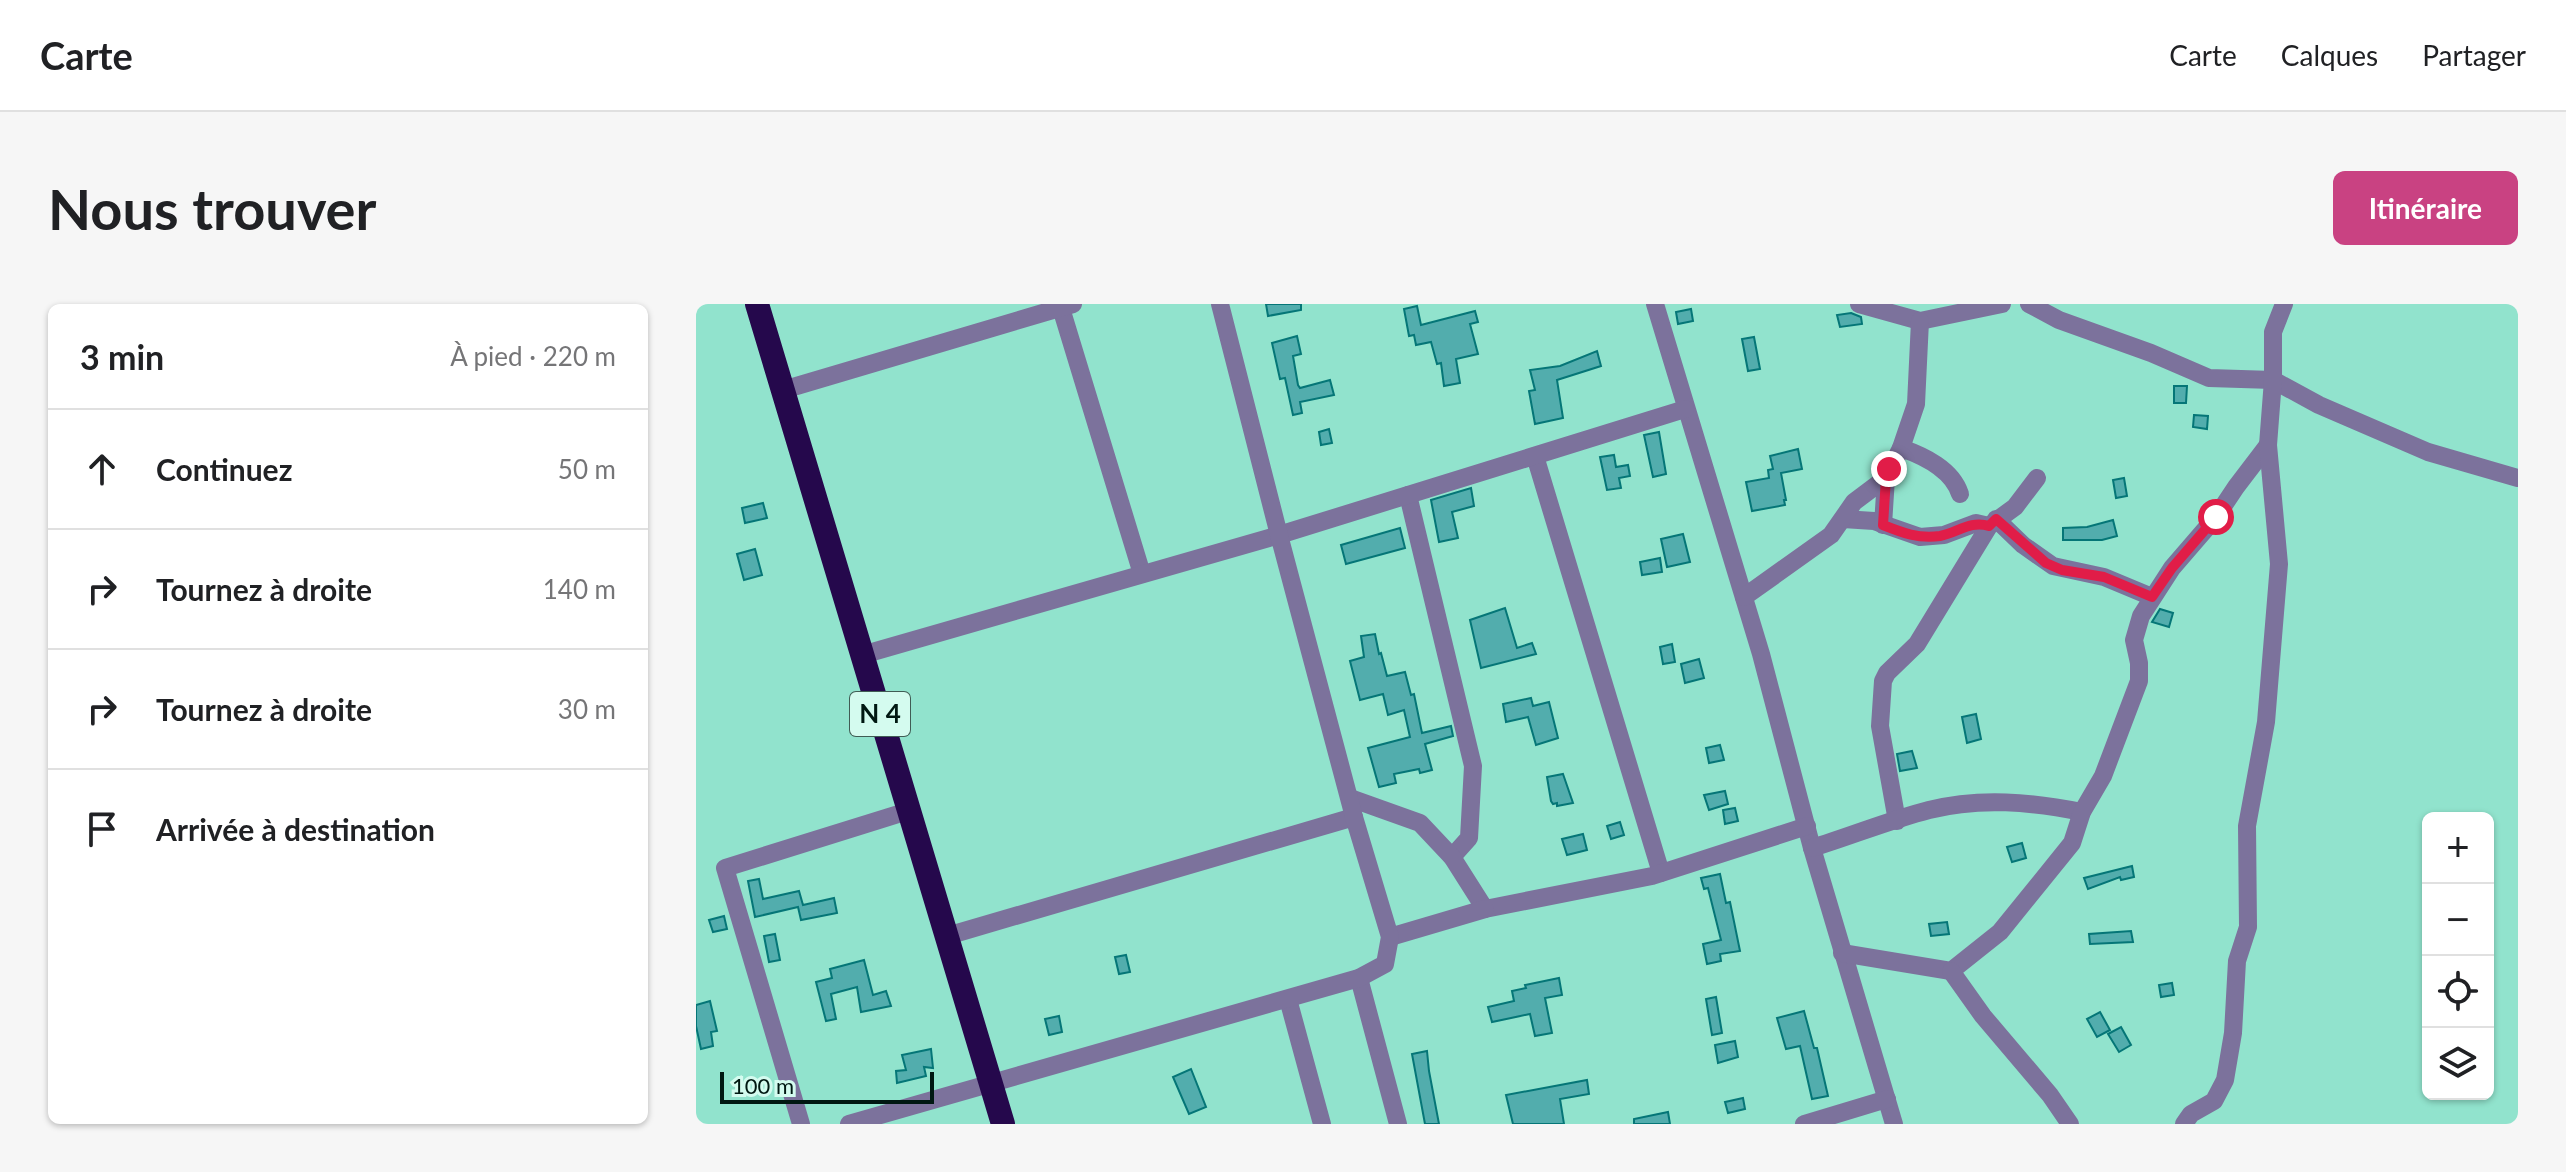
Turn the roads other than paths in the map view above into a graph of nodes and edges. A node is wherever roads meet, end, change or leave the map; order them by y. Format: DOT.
graph roads {
  1 [pos="757,304"];
  2 [pos="1220,304"];
  3 [pos="1655,304"];
  4 [pos="1859,304"];
  5 [pos="2002,304"];
  6 [pos="2029,304"];
  7 [pos="2284,304"];
  8 [pos="1067,306"];
  9 [pos="1920,321"];
  10 [pos="2273,380"];
  11 [pos="783,390"];
  12 [pos="1685,409"];
  13 [pos="2268,445"];
  14 [pos="1901,448"];
  15 [pos="1535,456"];
  16 [pos="1886,478"];
  17 [pos="2037,478"];
  18 [pos="2518,478"];
  19 [pos="1960,494"];
  20 [pos="1408,495"];
  21 [pos="1843,519"];
  22 [pos="1992,522"];
  23 [pos="1883,525"];
  24 [pos="1279,535"];
  25 [pos="1142,574"];
  26 [pos="1744,597"];
  27 [pos="2152,597"];
  28 [pos="862,655"];
  29 [pos="1350,798"];
  30 [pos="908,811"];
  31 [pos="2082,812"];
  32 [pos="1354,817"];
  33 [pos="1897,821"];
  34 [pos="1807,826"];
  35 [pos="1812,848"];
  36 [pos="1452,857"];
  37 [pos="1661,873"];
  38 [pos="1485,909"];
  39 [pos="947,936"];
  40 [pos="1390,937"];
  41 [pos="1842,953"];
  42 [pos="1951,971"];
  43 [pos="1359,978"];
  44 [pos="1288,999"];
  45 [pos="990,1082"];
  46 [pos="1887,1099"];
  47 [pos="801,1124"];
  48 [pos="849,1124"];
  49 [pos="1003,1124"];
  50 [pos="1322,1124"];
  51 [pos="1398,1124"];
  52 [pos="1804,1124"];
  53 [pos="1894,1124"];
  54 [pos="2070,1124"];
  55 [pos="2184,1124"];
  1 -- 11 [label="highway, N 4"];
  2 -- 24 [label="street"];
  3 -- 12 [label="street"];
  4 -- 9 [label="street"];
  5 -- 9 [label="street"];
  6 -- 10 [label="street"];
  7 -- 10 [label="street"];
  8 -- 11 [label="street"];
  8 -- 25 [label="street"];
  9 -- 14 [label="street"];
  10 -- 13 [label="street"];
  10 -- 18 [label="street"];
  11 -- 28 [label="highway, N 4"];
  12 -- 15 [label="street"];
  12 -- 26 [label="street"];
  13 -- 27 [label="street"];
  13 -- 55 [label="street"];
  14 -- 16 [label="street"];
  14 -- 19 [label="street"];
  15 -- 20 [label="street"];
  15 -- 37 [label="street"];
  16 -- 21 [label="street"];
  16 -- 23 [label="street"];
  17 -- 22 [label="street"];
  20 -- 24 [label="street"];
  20 -- 36 [label="street"];
  21 -- 23 [label="street"];
  21 -- 26 [label="street"];
  22 -- 23 [label="street"];
  22 -- 27 [label="street"];
  22 -- 33 [label="street"];
  24 -- 25 [label="street"];
  24 -- 29 [label="street"];
  25 -- 28 [label="street"];
  26 -- 34 [label="street"];
  27 -- 31 [label="street"];
  28 -- 30 [label="highway, N 4"];
  29 -- 32 [label="street"];
  29 -- 36 [label="street"];
  30 -- 39 [label="highway, N 4"];
  30 -- 47 [label="street"];
  31 -- 33 [label="street"];
  31 -- 42 [label="street"];
  32 -- 39 [label="street"];
  32 -- 40 [label="street"];
  33 -- 35 [label="street"];
  34 -- 35 [label="street"];
  34 -- 37 [label="street"];
  35 -- 41 [label="street"];
  36 -- 38 [label="street"];
  37 -- 38 [label="street"];
  38 -- 40 [label="street"];
  39 -- 45 [label="highway, N 4"];
  40 -- 43 [label="street"];
  41 -- 42 [label="street"];
  41 -- 46 [label="street"];
  42 -- 54 [label="street"];
  43 -- 44 [label="street"];
  43 -- 51 [label="street"];
  44 -- 45 [label="street"];
  44 -- 50 [label="street"];
  45 -- 48 [label="street"];
  45 -- 49 [label="highway, N 4"];
  46 -- 52 [label="street"];
  46 -- 53 [label="street"];
}
